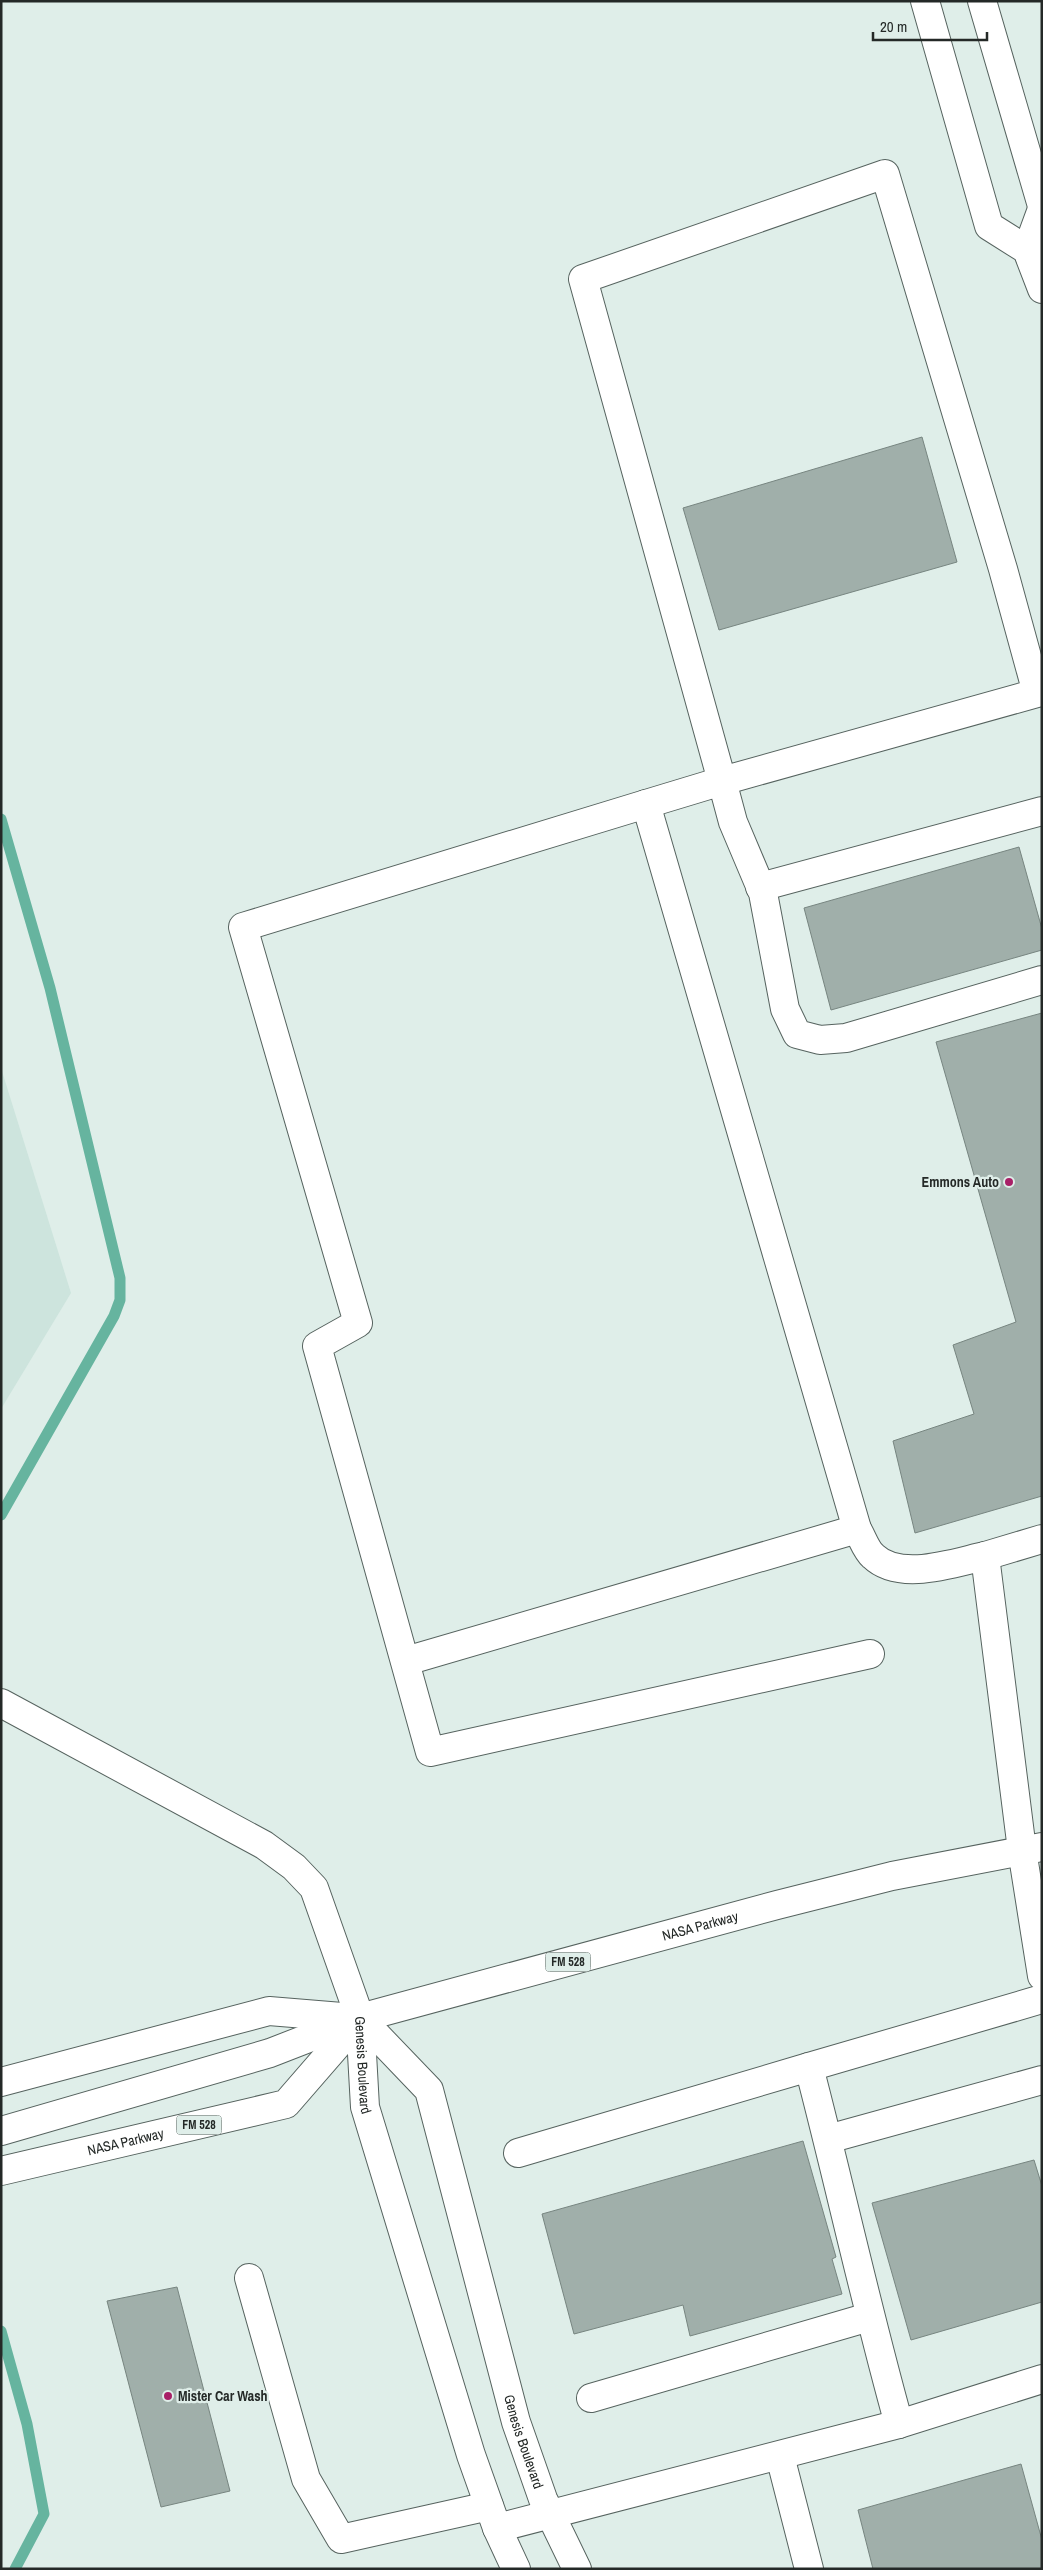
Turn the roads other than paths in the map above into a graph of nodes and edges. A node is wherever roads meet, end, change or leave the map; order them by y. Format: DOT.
graph roads {
  1 [pos="925,1"];
  2 [pos="982,1"];
  3 [pos="1042,208"];
  4 [pos="1027,250"];
  5 [pos="1042,289"];
  6 [pos="1040,700"];
  7 [pos="722,781"];
  8 [pos="646,804"];
  9 [pos="1042,811"];
  10 [pos="760,887"];
  11 [pos="1042,980"];
  12 [pos="857,1530"];
  13 [pos="1042,1539"];
  14 [pos="985,1556"];
  15 [pos="870,1654"];
  16 [pos="406,1661"];
  17 [pos="1,1703"];
  18 [pos="1032,1849"];
  19 [pos="1042,1976"];
  20 [pos="1042,1999"];
  21 [pos="360,2018"];
  22 [pos="809,2067"];
  23 [pos="1042,2080"];
  24 [pos="1,2082"];
  25 [pos="1,2131"];
  26 [pos="828,2138"];
  27 [pos="518,2153"];
  28 [pos="1,2171"];
  29 [pos="249,2278"];
  30 [pos="869,2317"];
  31 [pos="1042,2379"];
  32 [pos="591,2398"];
  33 [pos="899,2424"];
  34 [pos="780,2456"];
  35 [pos="550,2513"];
  36 [pos="493,2517"];
  37 [pos="516,2569"];
  38 [pos="577,2569"];
  39 [pos="809,2569"];
  1 -- 4 [label="main road"];
  2 -- 3 [label="main road"];
  3 -- 4 [label="main road"];
  4 -- 5 [label="main road"];
  6 -- 7 [label="main road"];
  6 -- 7 [label="main road"];
  7 -- 8 [label="main road"];
  7 -- 10 [label="main road"];
  8 -- 12 [label="main road"];
  8 -- 16 [label="main road"];
  9 -- 10 [label="main road"];
  10 -- 11 [label="main road"];
  12 -- 14 [label="main road"];
  12 -- 16 [label="main road"];
  13 -- 14 [label="main road"];
  14 -- 18 [label="main road"];
  15 -- 16 [label="main road"];
  17 -- 21 [label="main road"];
  18 -- 19 [label="main road"];
  18 -- 21 [label="main road, NASA Parkway / FM 528"];
  20 -- 22 [label="main road"];
  21 -- 24 [label="main road, NASA Parkway / FM 528"];
  21 -- 25 [label="main road, NASA Parkway / FM 528"];
  21 -- 28 [label="main road, NASA Parkway / FM 528"];
  21 -- 35 [label="main road, Genesis Boulevard"];
  21 -- 36 [label="main road, Genesis Boulevard"];
  22 -- 26 [label="main road"];
  22 -- 27 [label="main road"];
  23 -- 26 [label="main road"];
  26 -- 30 [label="main road"];
  29 -- 36 [label="main road"];
  30 -- 32 [label="main road"];
  30 -- 33 [label="main road"];
  31 -- 33 [label="main road"];
  33 -- 34 [label="main road"];
  34 -- 35 [label="main road"];
  34 -- 39 [label="main road"];
  35 -- 36 [label="main road"];
  35 -- 38 [label="main road, Genesis Boulevard"];
  36 -- 37 [label="main road, Genesis Boulevard"];
}
